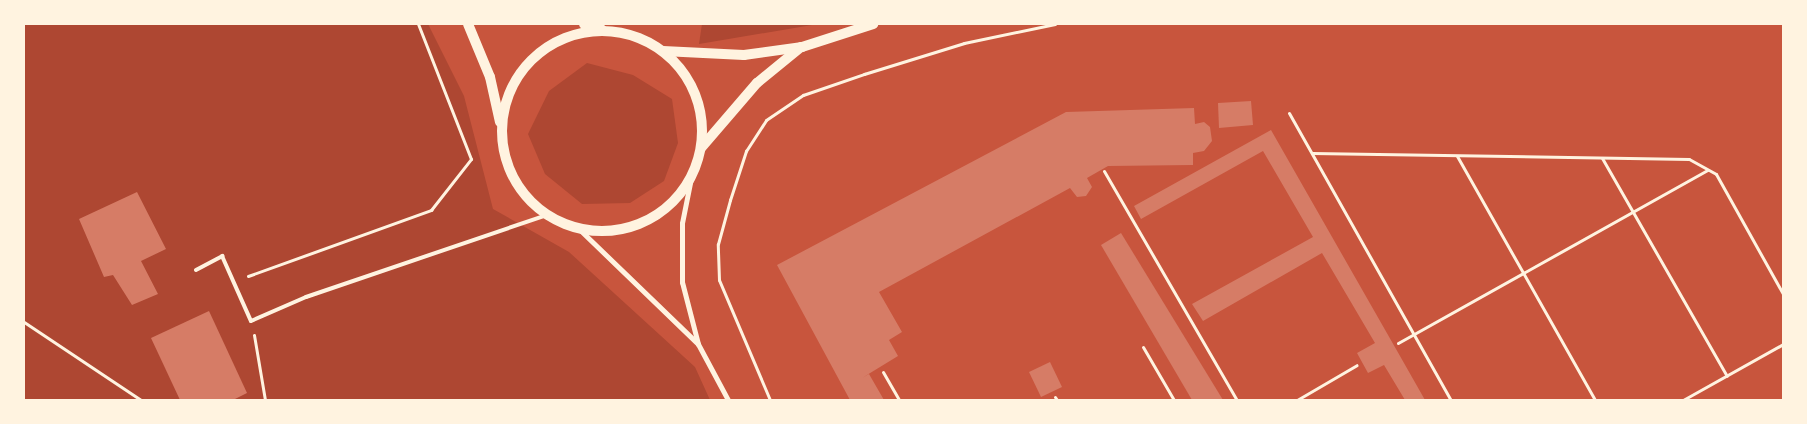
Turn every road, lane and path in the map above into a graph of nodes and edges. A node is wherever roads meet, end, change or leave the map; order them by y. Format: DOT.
graph roads {
  1 [pos="418,24"];
  2 [pos="468,24"];
  3 [pos="584,24"];
  4 [pos="873,24"];
  5 [pos="1055,24"];
  6 [pos="604,30"];
  7 [pos="802,47"];
  8 [pos="663,51"];
  9 [pos="1289,113"];
  10 [pos="501,127"];
  11 [pos="701,148"];
  12 [pos="1312,153"];
  13 [pos="1457,156"];
  14 [pos="1602,158"];
  15 [pos="1707,170"];
  16 [pos="1104,171"];
  17 [pos="691,178"];
  18 [pos="1634,215"];
  19 [pos="547,216"];
  20 [pos="579,229"];
  21 [pos="196,270"];
  22 [pos="1524,275"];
  23 [pos="234,281"];
  24 [pos="1783,294"];
  25 [pos="251,321"];
  26 [pos="24,322"];
  27 [pos="1414,335"];
  28 [pos="1398,343"];
  29 [pos="698,344"];
  30 [pos="1783,344"];
  31 [pos="1142,347"];
  32 [pos="1357,365"];
  33 [pos="883,372"];
  34 [pos="1727,376"];
  35 [pos="141,400"];
  36 [pos="265,400"];
  37 [pos="728,400"];
  38 [pos="770,400"];
  39 [pos="899,400"];
  40 [pos="1174,400"];
  41 [pos="1237,400"];
  42 [pos="1297,400"];
  43 [pos="1451,400"];
  44 [pos="1594,400"];
  45 [pos="1683,400"];
  1 -- 23 [label="path"];
  2 -- 10 [label="main road"];
  3 -- 6 [label="main road"];
  4 -- 7 [label="main road"];
  5 -- 38 [label="path"];
  6 -- 8 [label="main road"];
  6 -- 10 [label="main road"];
  7 -- 8 [label="main road"];
  7 -- 11 [label="main road"];
  8 -- 11 [label="main road"];
  9 -- 12 [label="path"];
  10 -- 19 [label="main road"];
  11 -- 17 [label="main road"];
  12 -- 13 [label="path"];
  12 -- 27 [label="path"];
  13 -- 14 [label="path"];
  13 -- 22 [label="path"];
  14 -- 15 [label="path"];
  14 -- 18 [label="path"];
  15 -- 18 [label="path"];
  15 -- 24 [label="path"];
  16 -- 41 [label="path"];
  17 -- 20 [label="main road"];
  17 -- 29 [label="street"];
  18 -- 22 [label="path"];
  18 -- 34 [label="path"];
  19 -- 20 [label="main road"];
  19 -- 25 [label="lane"];
  20 -- 29 [label="street"];
  21 -- 23 [label="lane"];
  22 -- 27 [label="path"];
  22 -- 44 [label="path"];
  23 -- 25 [label="lane"];
  25 -- 36 [label="path"];
  26 -- 35 [label="path"];
  27 -- 28 [label="path"];
  27 -- 43 [label="path"];
  29 -- 37 [label="street"];
  30 -- 34 [label="path"];
  31 -- 40 [label="path"];
  32 -- 42 [label="path"];
  33 -- 39 [label="path"];
  34 -- 45 [label="path"];
}
